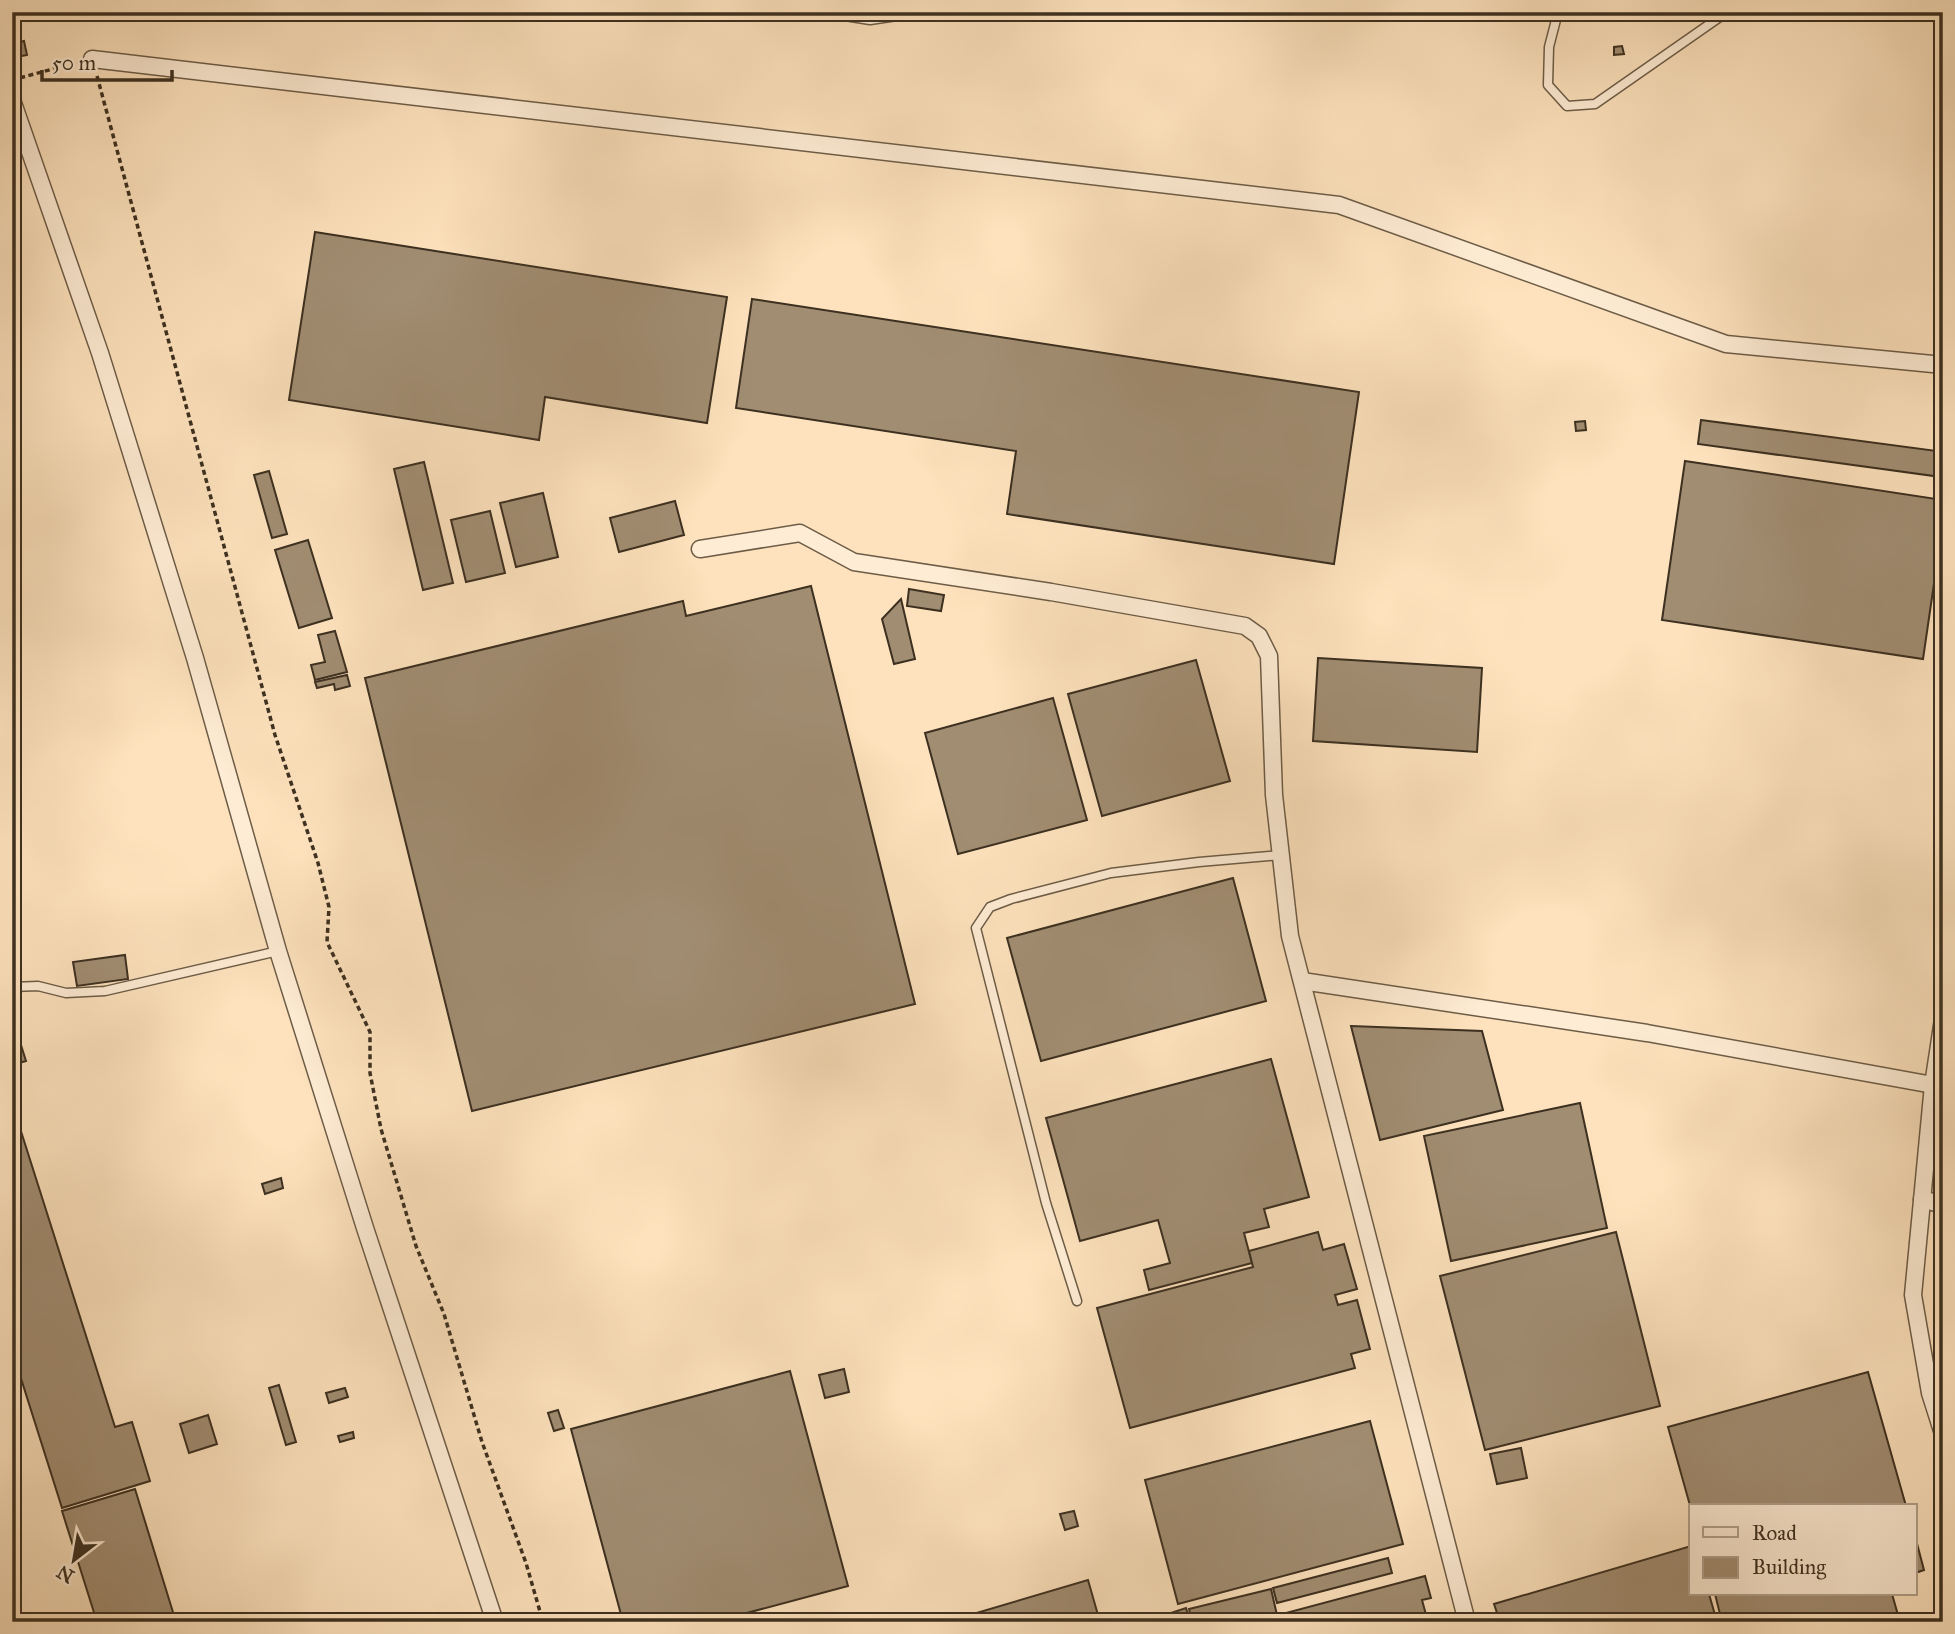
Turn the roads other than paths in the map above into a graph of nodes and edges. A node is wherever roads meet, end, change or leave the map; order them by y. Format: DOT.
graph roads {
  1 [pos="820,12"];
  2 [pos="924,12"];
  3 [pos="1558,12"];
  4 [pos="1727,12"];
  5 [pos="92,59"];
  6 [pos="12,100"];
  7 [pos="1943,365"];
  8 [pos="700,548"];
  9 [pos="1281,855"];
  10 [pos="278,951"];
  11 [pos="1302,981"];
  12 [pos="12,987"];
  13 [pos="1943,1019"];
  14 [pos="1933,1085"];
  15 [pos="1922,1199"];
  16 [pos="1943,1205"];
  17 [pos="1077,1301"];
  18 [pos="1943,1434"];
  19 [pos="495,1622"];
  20 [pos="1467,1622"];
  1 -- 2 [label="lane"];
  3 -- 4 [label="lane"];
  5 -- 7 [label="street"];
  6 -- 10 [label="street"];
  8 -- 9 [label="street"];
  9 -- 11 [label="street"];
  9 -- 17 [label="lane"];
  10 -- 12 [label="lane"];
  10 -- 19 [label="street"];
  11 -- 14 [label="street"];
  11 -- 20 [label="street"];
  13 -- 14 [label="street"];
  14 -- 15 [label="street"];
  15 -- 16 [label="street"];
  15 -- 18 [label="street"];
}
